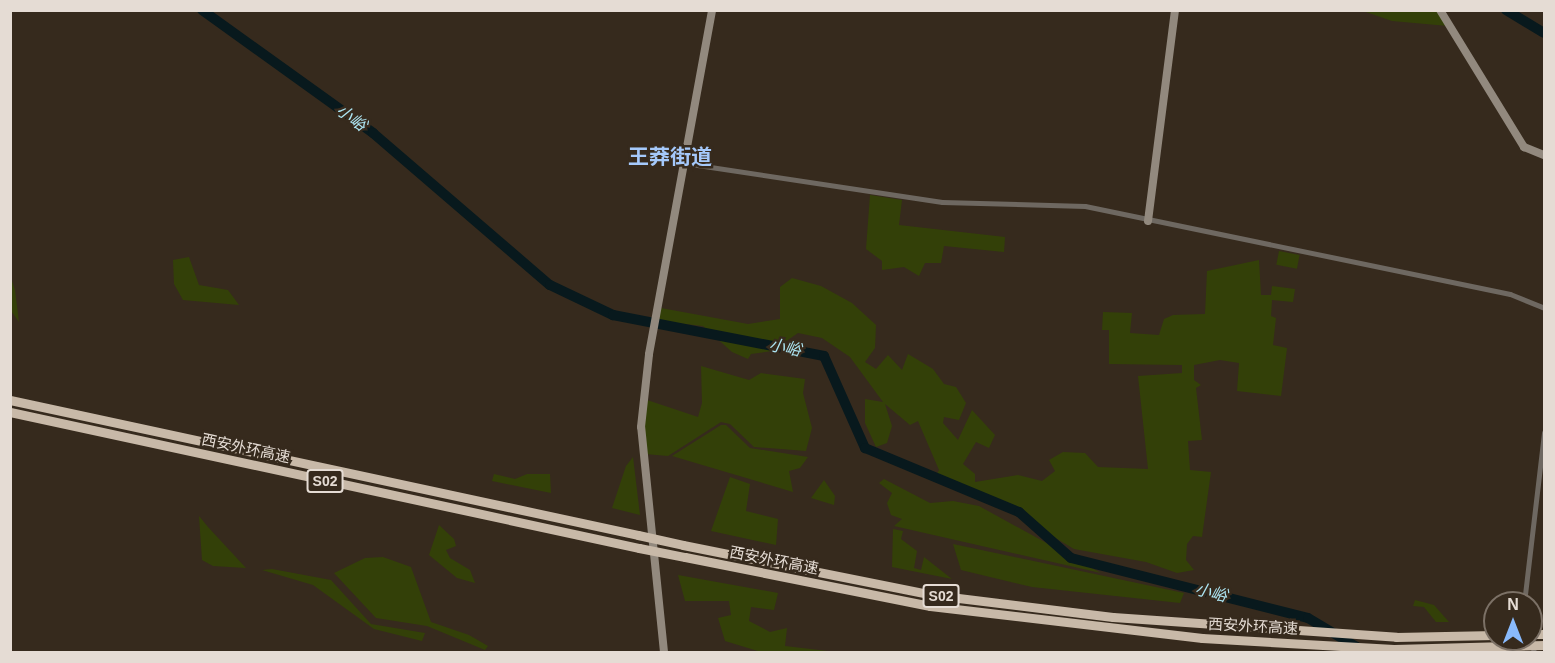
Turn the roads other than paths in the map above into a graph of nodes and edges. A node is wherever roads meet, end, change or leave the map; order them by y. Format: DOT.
graph roads {
  1 [pos="712,10"];
  2 [pos="1175,10"];
  3 [pos="1440,10"];
  4 [pos="1545,155"];
  5 [pos="684,163"];
  6 [pos="1148,221"];
  7 [pos="1545,308"];
  8 [pos="10,400"];
  9 [pos="10,412"];
  10 [pos="1545,432"];
  11 [pos="1525,591"];
  12 [pos="1483,635"];
  13 [pos="1545,645"];
  14 [pos="664,652"];
  1 -- 5 [label="street"];
  2 -- 6 [label="street"];
  3 -- 4 [label="street"];
  5 -- 6 [label="street"];
  5 -- 14 [label="street"];
  6 -- 7 [label="street"];
  8 -- 12 [label="highway, 西安外环高速 / S02, bridge"];
  9 -- 13 [label="highway, 西安外环高速 / S02, bridge"];
  10 -- 11 [label="street"];
}
